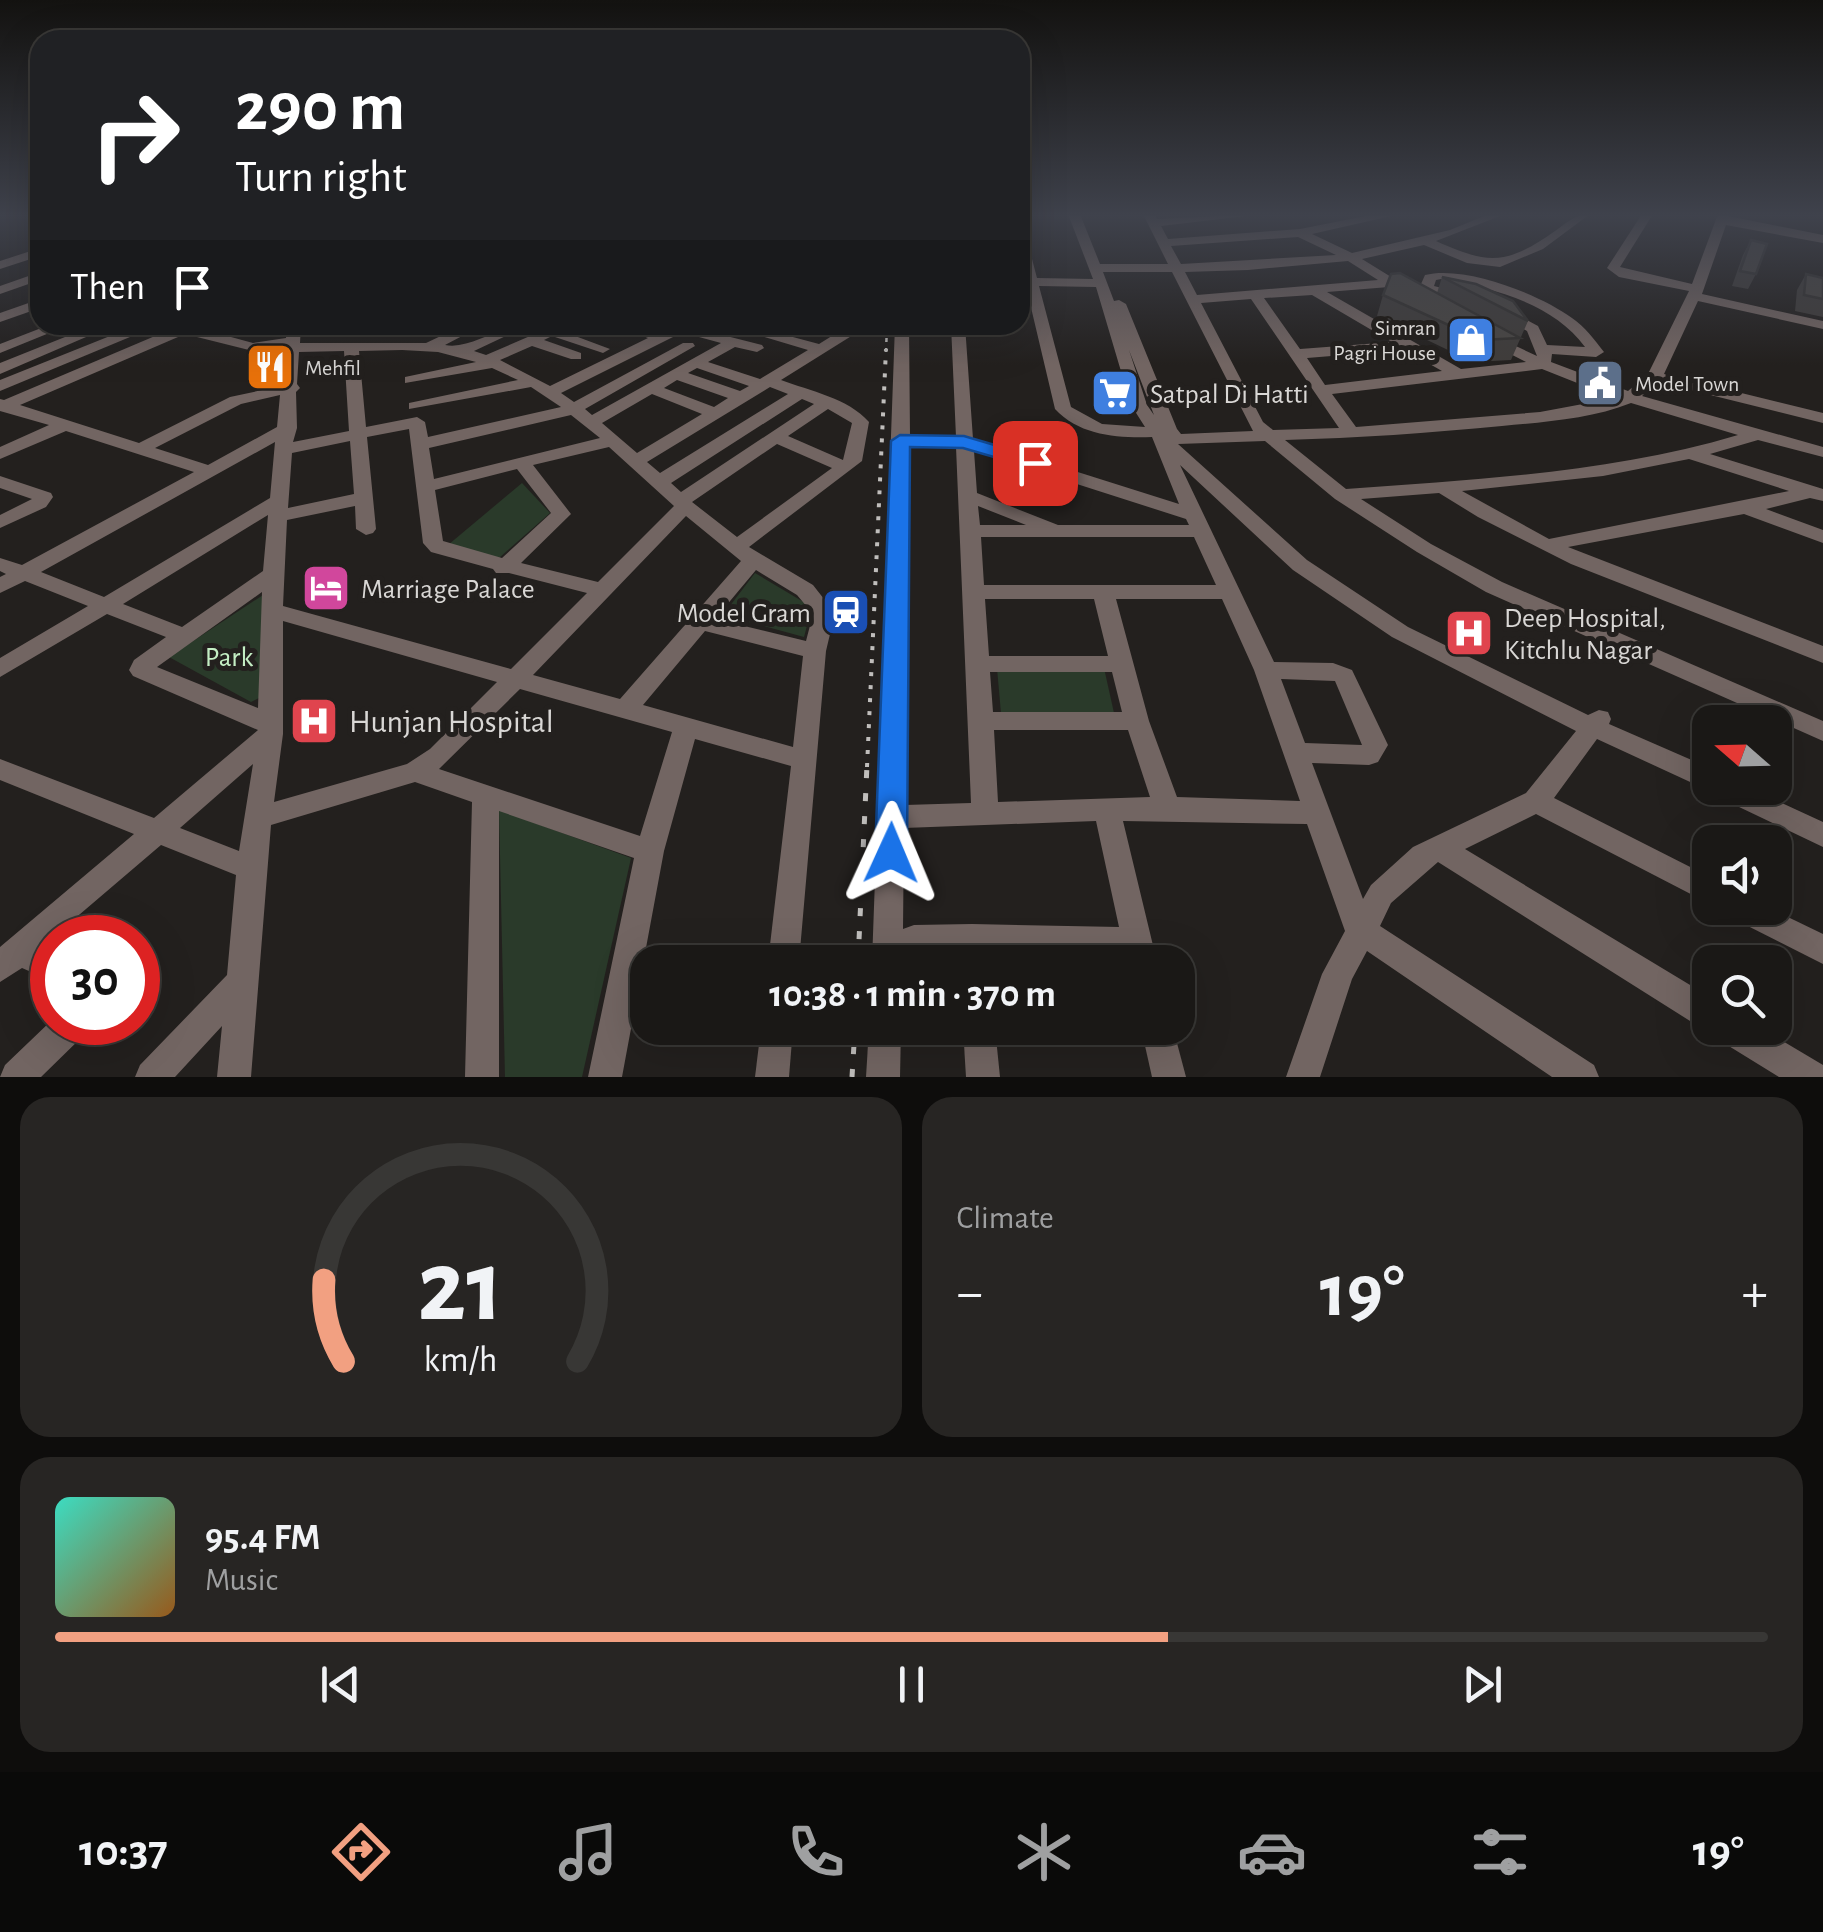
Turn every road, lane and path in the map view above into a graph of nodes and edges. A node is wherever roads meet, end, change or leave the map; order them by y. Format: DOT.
graph roads {
  1 [pos="1096,264"];
  2 [pos="1097,264"];
  3 [pos="1174,264"];
  4 [pos="1242,264"];
  5 [pos="1362,264"];
  6 [pos="1616,264"];
  7 [pos="1706,264"];
  8 [pos="1177,270"];
  9 [pos="1100,273"];
  10 [pos="1030,278"];
  11 [pos="30,280"];
  12 [pos="1031,282"];
  13 [pos="1391,283"];
  14 [pos="1428,287"];
  15 [pos="0,290"];
  16 [pos="1317,292"];
  17 [pos="1695,293"];
  18 [pos="1257,297"];
  19 [pos="1192,300"];
  20 [pos="30,308"];
  21 [pos="1440,310"];
  22 [pos="0,318"];
  23 [pos="1823,326"];
  24 [pos="1473,328"];
  25 [pos="37,335"];
  26 [pos="76,335"];
  27 [pos="123,335"];
  28 [pos="129,335"];
  29 [pos="170,335"];
  30 [pos="215,335"];
  31 [pos="378,335"];
  32 [pos="432,335"];
  33 [pos="454,335"];
  34 [pos="499,335"];
  35 [pos="529,335"];
  36 [pos="536,335"];
  37 [pos="563,335"];
  38 [pos="652,335"];
  39 [pos="722,335"];
  40 [pos="730,335"];
  41 [pos="735,335"];
  42 [pos="743,335"];
  43 [pos="844,335"];
  44 [pos="902,335"];
  45 [pos="959,335"];
  46 [pos="294,338"];
  47 [pos="661,338"];
  48 [pos="691,341"];
  49 [pos="154,342"];
  50 [pos="433,345"];
  51 [pos="1408,345"];
  52 [pos="351,348"];
  53 [pos="380,348"];
  54 [pos="405,348"];
  55 [pos="757,348"];
  56 [pos="604,349"];
  57 [pos="821,349"];
  58 [pos="0,350"];
  59 [pos="460,352"];
  60 [pos="1298,354"];
  61 [pos="576,356"];
  62 [pos="1541,357"];
  63 [pos="490,362"];
  64 [pos="0,369"];
  65 [pos="675,374"];
  66 [pos="1461,376"];
  67 [pos="1655,376"];
  68 [pos="411,380"];
  69 [pos="765,383"];
  70 [pos="0,386"];
  71 [pos="542,387"];
  72 [pos="292,388"];
  73 [pos="650,388"];
  74 [pos="1321,390"];
  75 [pos="800,394"];
  76 [pos="1631,397"];
  77 [pos="741,398"];
  78 [pos="826,403"];
  79 [pos="2,406"];
  80 [pos="571,410"];
  81 [pos="716,413"];
  82 [pos="416,414"];
  83 [pos="1823,418"];
  84 [pos="589,423"];
  85 [pos="62,426"];
  86 [pos="1351,433"];
  87 [pos="358,434"];
  88 [pos="1756,434"];
  89 [pos="1166,435"];
  90 [pos="1267,436"];
  91 [pos="287,438"];
  92 [pos="775,438"];
  93 [pos="612,441"];
  94 [pos="900,441"];
  95 [pos="964,442"];
  96 [pos="422,444"];
  97 [pos="140,449"];
  98 [pos="1823,452"];
  99 [pos="0,454"];
  100 [pos="1694,455"];
  101 [pos="636,462"];
  102 [pos="522,463"];
  103 [pos="844,467"];
  104 [pos="209,472"];
  105 [pos="0,482"];
  106 [pos="659,482"];
  107 [pos="427,486"];
  108 [pos="1442,486"];
  109 [pos="1816,493"];
  110 [pos="1342,495"];
  111 [pos="966,496"];
  112 [pos="364,498"];
  113 [pos="682,503"];
  114 [pos="279,508"];
  115 [pos="1746,508"];
  116 [pos="0,522"];
  117 [pos="1201,523"];
  118 [pos="366,528"];
  119 [pos="1055,530"];
  120 [pos="969,532"];
  121 [pos="1823,537"];
  122 [pos="1546,545"];
  123 [pos="745,553"];
  124 [pos="0,564"];
  125 [pos="503,568"];
  126 [pos="24,574"];
  127 [pos="274,574"];
  128 [pos="0,586"];
  129 [pos="602,590"];
  130 [pos="974,592"];
  131 [pos="1103,592"];
  132 [pos="1228,592"];
  133 [pos="104,606"];
  134 [pos="272,610"];
  135 [pos="701,623"];
  136 [pos="184,636"];
  137 [pos="816,651"];
  138 [pos="1823,655"];
  139 [pos="980,664"];
  140 [pos="1121,664"];
  141 [pos="0,669"];
  142 [pos="1266,670"];
  143 [pos="515,678"];
  144 [pos="628,708"];
  145 [pos="982,720"];
  146 [pos="1137,721"];
  147 [pos="686,726"];
  148 [pos="270,728"];
  149 [pos="1604,728"];
  150 [pos="1823,732"];
  151 [pos="1298,753"];
  152 [pos="804,760"];
  153 [pos="0,769"];
  154 [pos="1692,771"];
  155 [pos="415,772"];
  156 [pos="486,795"];
  157 [pos="1536,801"];
  158 [pos="1761,805"];
  159 [pos="1167,808"];
  160 [pos="1107,809"];
  161 [pos="985,812"];
  162 [pos="1315,813"];
  163 [pos="260,816"];
  164 [pos="892,816"];
  165 [pos="158,830"];
  166 [pos="1823,834"];
  167 [pos="1439,848"];
  168 [pos="650,851"];
  169 [pos="251,868"];
  170 [pos="1692,882"];
  171 [pos="1774,925"];
  172 [pos="1360,930"];
  173 [pos="914,939"];
  174 [pos="786,945"];
  175 [pos="888,945"];
  176 [pos="946,945"];
  177 [pos="1138,945"];
  178 [pos="1823,950"];
  179 [pos="9,959"];
  180 [pos="241,982"];
  181 [pos="1692,1004"];
  182 [pos="52,1045"];
  183 [pos="775,1045"];
  184 [pos="884,1045"];
  185 [pos="981,1045"];
  186 [pos="1161,1045"];
  187 [pos="1758,1045"];
  188 [pos="1308,1074"];
  189 [pos="23,1076"];
  190 [pos="152,1077"];
  191 [pos="234,1077"];
  192 [pos="482,1077"];
  193 [pos="605,1077"];
  194 [pos="772,1077"];
  195 [pos="883,1077"];
  196 [pos="983,1077"];
  197 [pos="1168,1077"];
  198 [pos="1582,1077"];
  199 [pos="1811,1077"];
  1 -- 9 [label="street"];
  2 -- 9 [label="street"];
  3 -- 8 [label="street"];
  4 -- 8 [label="street"];
  5 -- 13 [label="street"];
  6 -- 17 [label="street"];
  7 -- 17 [label="street"];
  8 -- 9 [label="street"];
  8 -- 19 [label="street"];
  9 -- 12 [label="street"];
  9 -- 89 [label="street"];
  10 -- 12 [label="street"];
  11 -- 15 [label="street"];
  12 -- 89 [label="street"];
  13 -- 14 [label="street"];
  13 -- 16 [label="street"];
  13 -- 21 [label="street"];
  14 -- 62 [label="street"];
  14 -- 62 [label="street"];
  16 -- 18 [label="street"];
  16 -- 51 [label="street"];
  17 -- 23 [label="street"];
  17 -- 67 [label="street"];
  18 -- 19 [label="street"];
  18 -- 60 [label="street"];
  19 -- 90 [label="street"];
  20 -- 22 [label="street"];
  24 -- 62 [label="street"];
  25 -- 58 [label="street"];
  26 -- 64 [label="street"];
  27 -- 70 [label="street"];
  28 -- 49 [label="street"];
  29 -- 49 [label="street"];
  30 -- 46 [label="street"];
  31 -- 53 [label="street"];
  32 -- 50 [label="street"];
  33 -- 50 [label="street"];
  34 -- 59 [label="street"];
  35 -- 63 [label="street"];
  36 -- 61 [label="street"];
  37 -- 56 [label="street"];
  38 -- 47 [label="street"];
  39 -- 48 [label="street"];
  40 -- 48 [label="street"];
  41 -- 55 [label="street"];
  42 -- 57 [label="street"];
  43 -- 57 [label="street"];
  44 -- 94 [label="street"];
  45 -- 95 [label="street"];
  46 -- 52 [label="street"];
  46 -- 72 [label="street"];
  47 -- 48 [label="street"];
  47 -- 71 [label="street"];
  48 -- 65 [label="street"];
  48 -- 69 [label="street"];
  48 -- 80 [label="street"];
  49 -- 79 [label="street"];
  50 -- 54 [label="street"];
  50 -- 59 [label="street"];
  51 -- 60 [label="street"];
  51 -- 66 [label="street"];
  52 -- 53 [label="street"];
  52 -- 87 [label="street"];
  53 -- 54 [label="street"];
  54 -- 68 [label="street"];
  57 -- 69 [label="street"];
  59 -- 63 [label="street"];
  60 -- 74 [label="street"];
  62 -- 66 [label="street"];
  62 -- 76 [label="street"];
  63 -- 68 [label="street"];
  63 -- 71 [label="street"];
  65 -- 73 [label="street"];
  65 -- 77 [label="street"];
  66 -- 74 [label="street"];
  67 -- 76 [label="street"];
  67 -- 83 [label="street"];
  68 -- 82 [label="street"];
  69 -- 75 [label="street"];
  69 -- 77 [label="street"];
  71 -- 80 [label="street"];
  71 -- 82 [label="street"];
  72 -- 91 [label="street"];
  72 -- 97 [label="street"];
  73 -- 81 [label="street"];
  73 -- 84 [label="street"];
  74 -- 86 [label="street"];
  75 -- 78 [label="street"];
  75 -- 106 [label="street"];
  76 -- 86 [label="street"];
  76 -- 88 [label="street"];
  77 -- 81 [label="street"];
  78 -- 92 [label="street"];
  78 -- 103 [label="street"];
  79 -- 85 [label="street"];
  80 -- 84 [label="street"];
  80 -- 96 [label="street"];
  81 -- 101 [label="street"];
  82 -- 87 [label="street"];
  82 -- 96 [label="street"];
  84 -- 93 [label="street"];
  85 -- 97 [label="street"];
  85 -- 99 [label="street"];
  86 -- 90 [label="street"];
  87 -- 91 [label="street"];
  87 -- 112 [label="street"];
  88 -- 98 [label="street"];
  88 -- 100 [label="street"];
  89 -- 90 [label="street"];
  89 -- 117 [label="street"];
  89 -- 149 [label="street"];
  90 -- 110 [label="street"];
  91 -- 104 [label="street"];
  91 -- 114 [label="street"];
  92 -- 103 [label="street"];
  92 -- 113 [label="street"];
  93 -- 101 [label="street"];
  93 -- 102 [label="street"];
  94 -- 95 [label="street"];
  94 -- 164 [label="street"];
  95 -- 111 [label="street"];
  95 -- 117 [label="street"];
  96 -- 107 [label="street"];
  97 -- 104 [label="street"];
  100 -- 108 [label="street"];
  100 -- 109 [label="street"];
  101 -- 106 [label="street"];
  102 -- 107 [label="street"];
  102 -- 125 [label="street"];
  103 -- 123 [label="street"];
  104 -- 126 [label="street"];
  105 -- 116 [label="street"];
  106 -- 113 [label="street"];
  107 -- 125 [label="street"];
  108 -- 110 [label="street"];
  108 -- 122 [label="street"];
  109 -- 115 [label="street"];
  110 -- 150 [label="street"];
  111 -- 119 [label="street"];
  111 -- 120 [label="street"];
  112 -- 114 [label="street"];
  112 -- 118 [label="street"];
  113 -- 123 [label="street"];
  113 -- 129 [label="street"];
  114 -- 127 [label="street"];
  114 -- 133 [label="street"];
  115 -- 121 [label="street"];
  115 -- 122 [label="street"];
  117 -- 119 [label="street"];
  117 -- 132 [label="street"];
  119 -- 120 [label="street"];
  120 -- 130 [label="street"];
  122 -- 138 [label="street"];
  123 -- 135 [label="street"];
  123 -- 137 [label="street"];
  124 -- 126 [label="street"];
  125 -- 129 [label="street"];
  126 -- 128 [label="street"];
  126 -- 133 [label="street"];
  127 -- 134 [label="street"];
  127 -- 136 [label="street"];
  129 -- 143 [label="street"];
  130 -- 131 [label="street"];
  130 -- 139 [label="street"];
  131 -- 132 [label="street"];
  131 -- 140 [label="street"];
  132 -- 142 [label="street"];
  133 -- 136 [label="street"];
  133 -- 141 [label="street"];
  134 -- 143 [label="street"];
  134 -- 148 [label="street"];
  135 -- 137 [label="street"];
  135 -- 144 [label="street"];
  136 -- 148 [label="street"];
  137 -- 152 [label="street"];
  139 -- 140 [label="street"];
  139 -- 145 [label="street"];
  140 -- 146 [label="street"];
  142 -- 151 [label="street"];
  142 -- 151 [label="street"];
  143 -- 144 [label="street"];
  143 -- 155 [label="street"];
  144 -- 147 [label="street"];
  145 -- 146 [label="street"];
  145 -- 161 [label="street"];
  146 -- 159 [label="street"];
  147 -- 152 [label="street"];
  147 -- 168 [label="street"];
  148 -- 163 [label="street"];
  148 -- 165 [label="street"];
  149 -- 154 [label="street"];
  149 -- 157 [label="street"];
  151 -- 162 [label="street"];
  152 -- 174 [label="street"];
  153 -- 165 [label="street"];
  155 -- 156 [label="street"];
  155 -- 163 [label="street"];
  156 -- 168 [label="street"];
  156 -- 192 [label="street"];
  157 -- 167 [label="street"];
  157 -- 170 [label="street"];
  158 -- 166 [label="street"];
  159 -- 160 [label="street"];
  159 -- 162 [label="street"];
  160 -- 161 [label="street"];
  160 -- 177 [label="street"];
  161 -- 164 [label="street"];
  162 -- 172 [label="street"];
  163 -- 169 [label="street"];
  164 -- 175 [label="street"];
  165 -- 169 [label="street"];
  165 -- 179 [label="street"];
  167 -- 172 [label="street"];
  167 -- 181 [label="street"];
  168 -- 193 [label="street"];
  169 -- 180 [label="street"];
  171 -- 178 [label="street"];
  172 -- 188 [label="street"];
  172 -- 198 [label="street"];
  173 -- 176 [label="street"];
  180 -- 190 [label="street"];
  180 -- 191 [label="street"];
  182 -- 189 [label="street"];
  183 -- 194 [label="street"];
  184 -- 195 [label="street"];
  185 -- 196 [label="street"];
  186 -- 197 [label="street"];
  187 -- 199 [label="street"];
}
